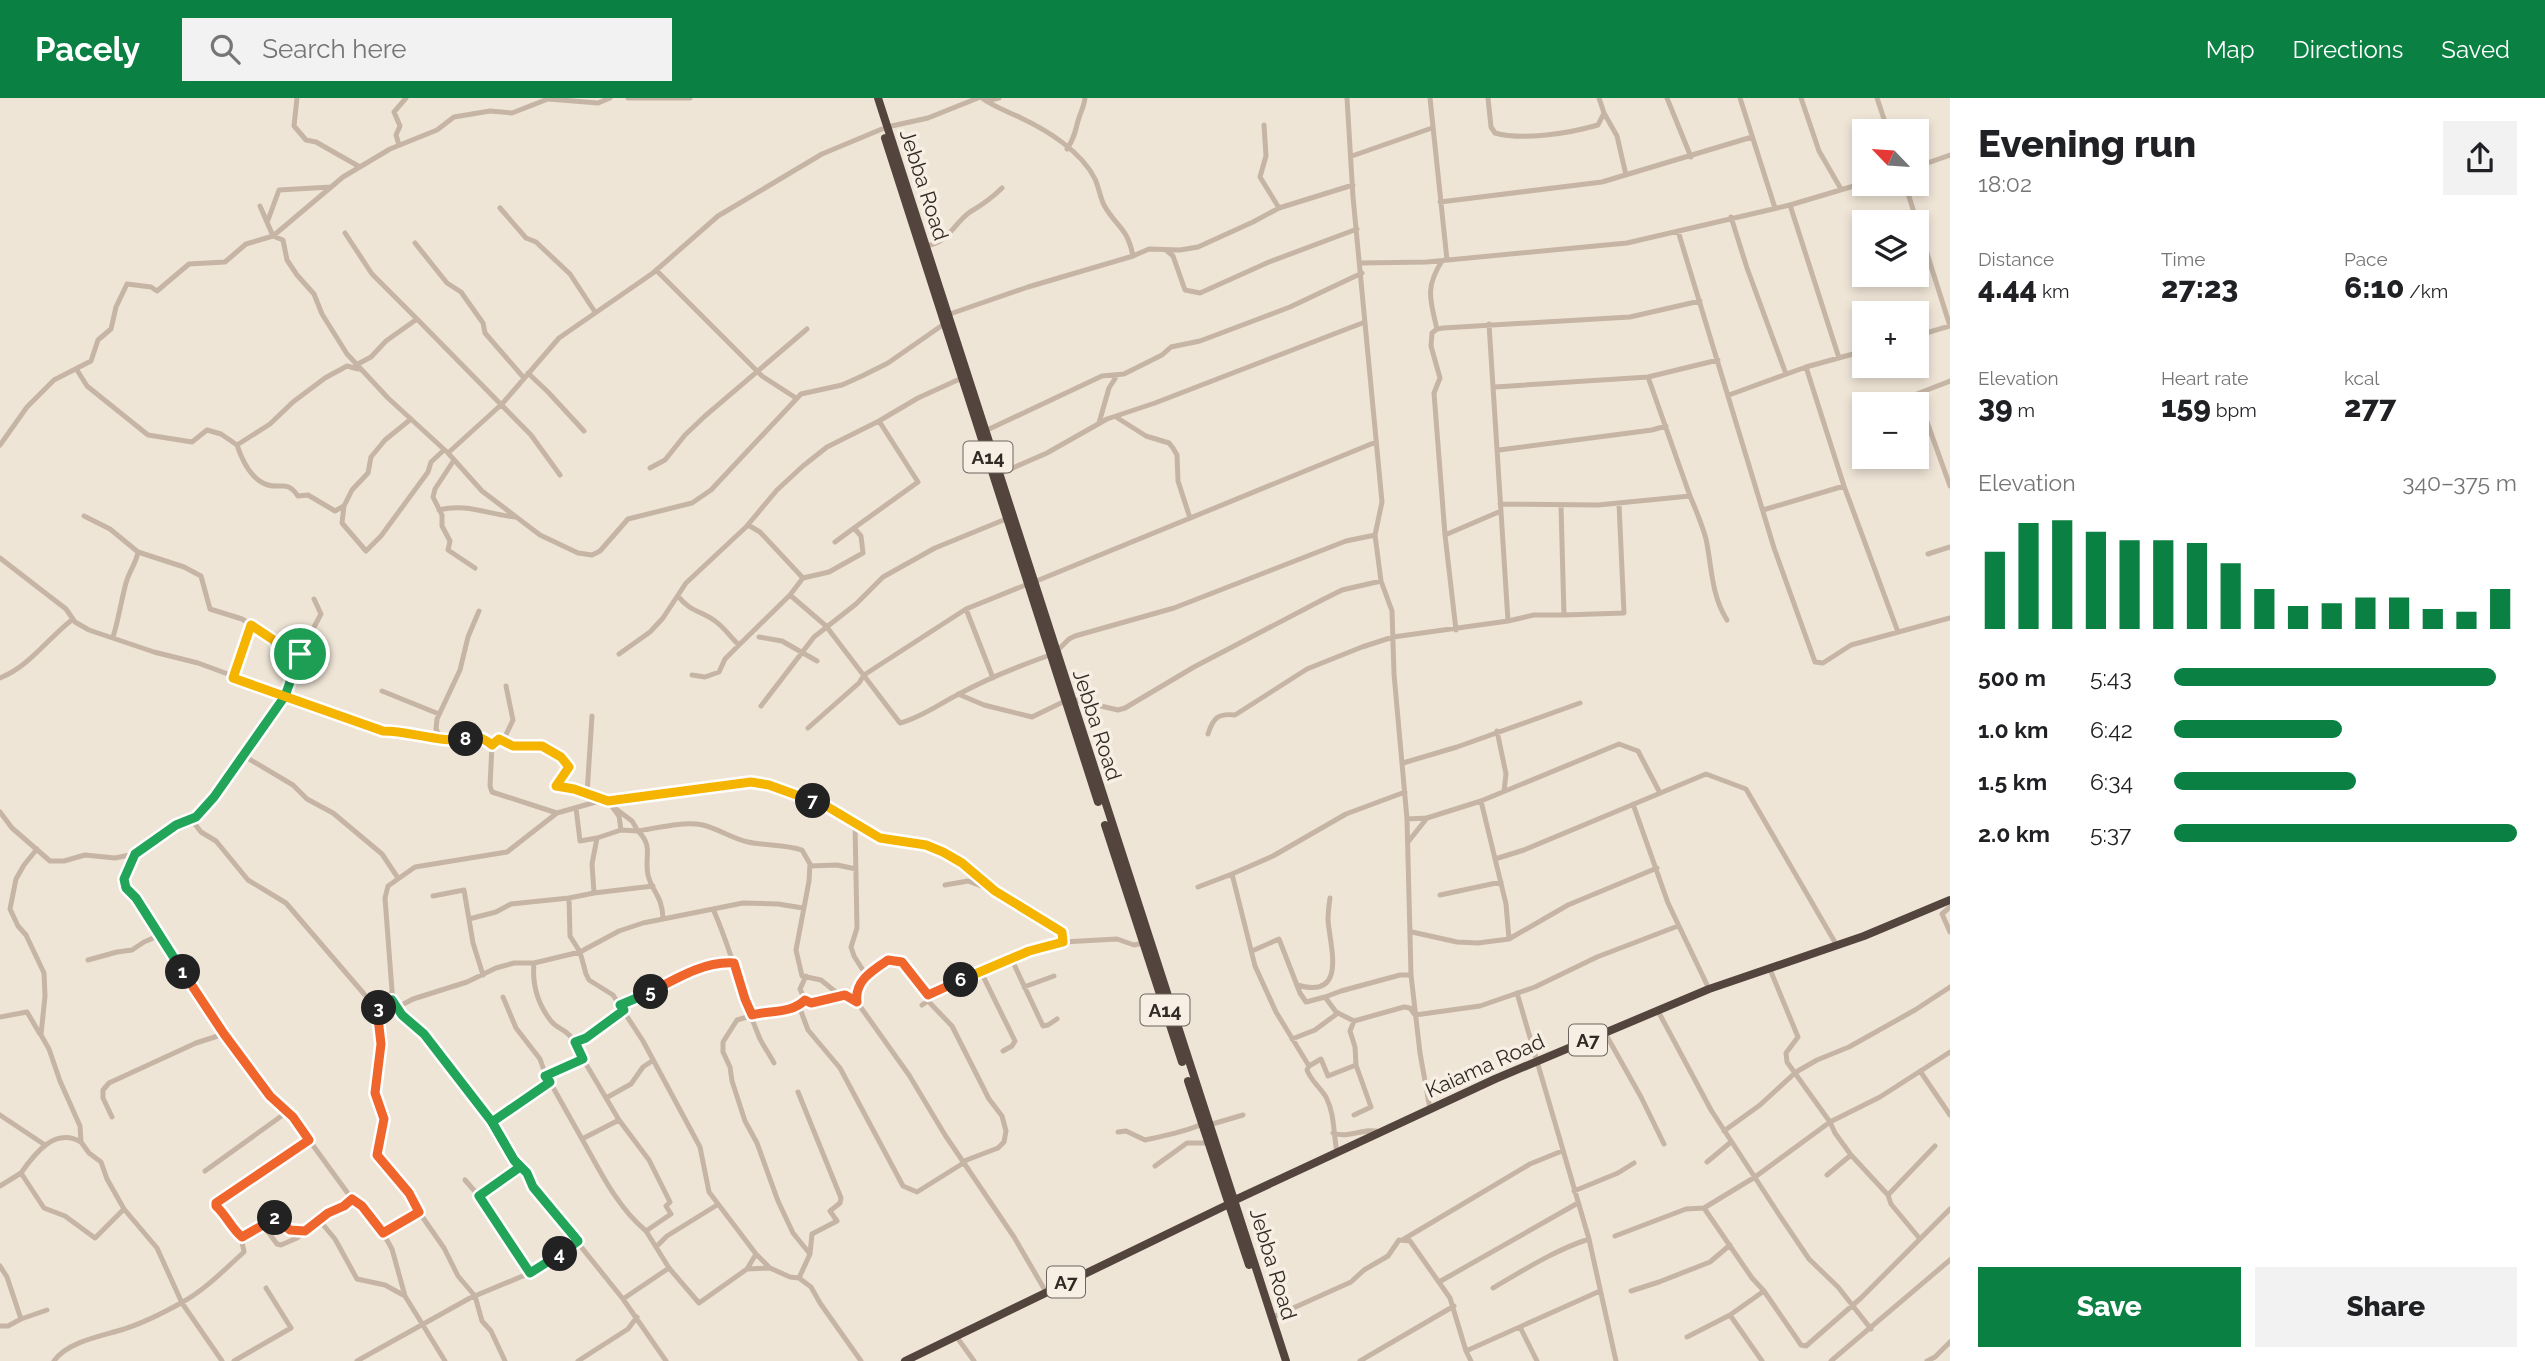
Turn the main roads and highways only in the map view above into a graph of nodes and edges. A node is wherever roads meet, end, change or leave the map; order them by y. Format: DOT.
graph roads {
  1 [pos="872,98"];
  2 [pos="878,98"];
  3 [pos="884,128"];
  4 [pos="946,319"];
  5 [pos="1031,583"];
  6 [pos="1068,700"];
  7 [pos="1950,900"];
  8 [pos="1205,1125"];
  9 [pos="1232,1202"];
  10 [pos="905,1361"];
  11 [pos="1280,1361"];
  12 [pos="1286,1361"];
  1 -- 3 [label="highway, Jebba Road / A14"];
  2 -- 3 [label="highway, Jebba Road / A14"];
  3 -- 4 [label="highway, Jebba Road / A14"];
  3 -- 4 [label="highway, Jebba Road / A14"];
  4 -- 5 [label="highway, Jebba Road / A14"];
  4 -- 5 [label="highway, Jebba Road / A14"];
  5 -- 6 [label="highway, Jebba Road / A14"];
  6 -- 8 [label="highway, Jebba Road / A14"];
  6 -- 8 [label="highway, Jebba Road / A14"];
  7 -- 9 [label="highway, Kaiama Road / A7"];
  8 -- 9 [label="highway, Jebba Road / A14"];
  8 -- 9 [label="highway, Jebba Road / A14"];
  9 -- 10 [label="highway, Kaiama Road / A7"];
  9 -- 11 [label="highway, Jebba Road / A14"];
  9 -- 12 [label="highway, Jebba Road / A14"];
}
